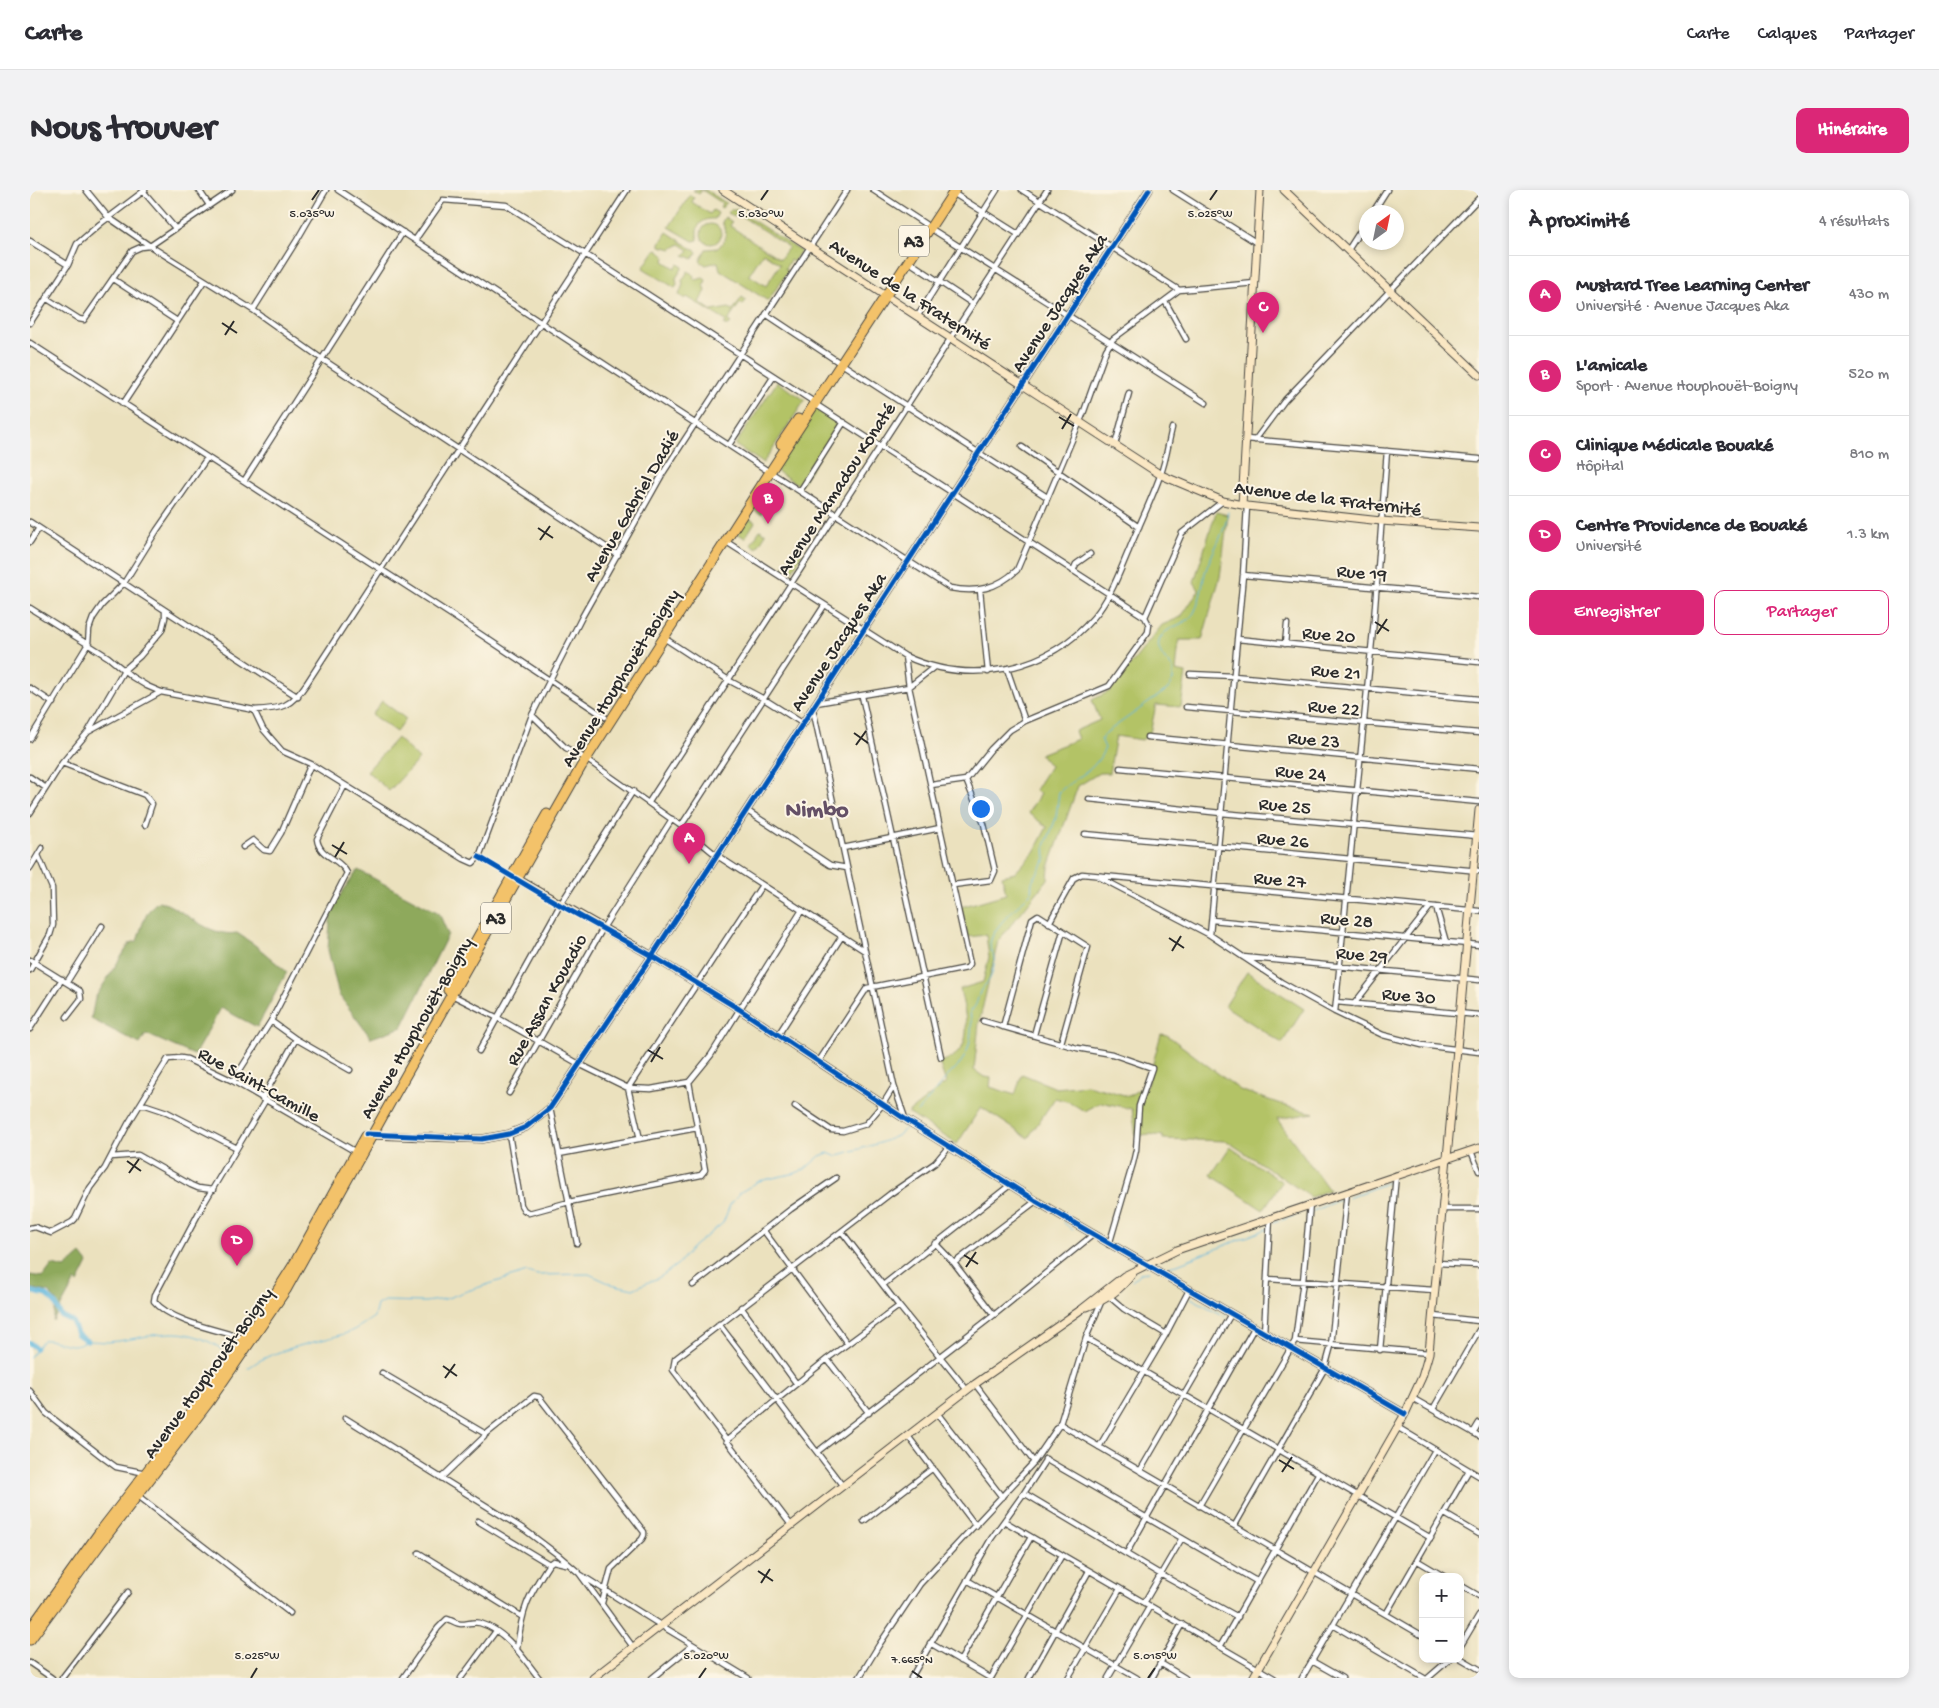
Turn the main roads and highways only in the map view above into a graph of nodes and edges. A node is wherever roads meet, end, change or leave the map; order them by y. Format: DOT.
graph roads {
  1 [pos="952,191"];
  2 [pos="928,226"];
  3 [pos="883,294"];
  4 [pos="767,470"];
  5 [pos="583,757"];
  6 [pos="514,878"];
  7 [pos="369,1135"];
  8 [pos="135,1494"];
  9 [pos="30,1629"];
  10 [pos="30,1640"];
  1 -- 2 [label="highway, Avenue Houphouët-Boigny / A3"];
  2 -- 3 [label="highway, Avenue Houphouët-Boigny / A3"];
  2 -- 3 [label="highway, Avenue Houphouët-Boigny / A3"];
  3 -- 4 [label="highway, Avenue Houphouët-Boigny / A3"];
  4 -- 5 [label="highway, Avenue Houphouët-Boigny / A3"];
  4 -- 5 [label="highway, Avenue Houphouët-Boigny / A3"];
  5 -- 6 [label="highway, Avenue Houphouët-Boigny / A3"];
  6 -- 7 [label="highway, Avenue Houphouët-Boigny / A3"];
  6 -- 7 [label="highway, Avenue Houphouët-Boigny / A3"];
  7 -- 8 [label="highway, Avenue Houphouët-Boigny / A3"];
  7 -- 8 [label="highway, Avenue Houphouët-Boigny / A3"];
  8 -- 9 [label="highway, Avenue Houphouët-Boigny / A3"];
  8 -- 10 [label="highway, Avenue Houphouët-Boigny / A3"];
}
